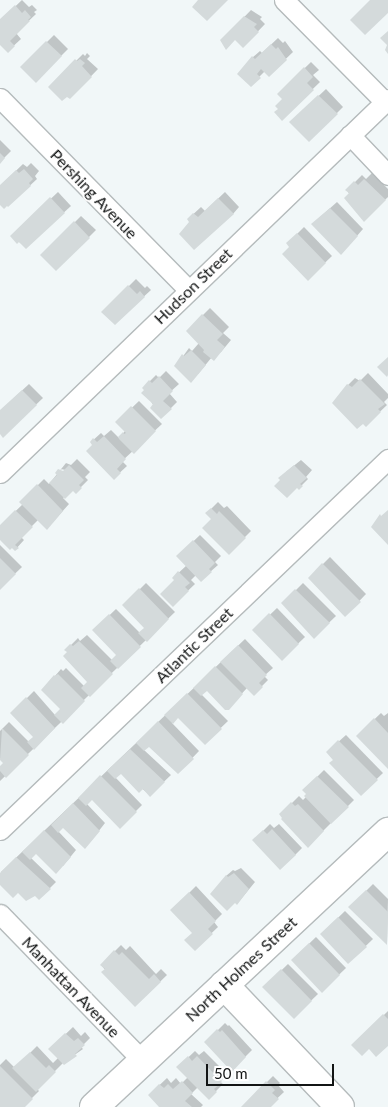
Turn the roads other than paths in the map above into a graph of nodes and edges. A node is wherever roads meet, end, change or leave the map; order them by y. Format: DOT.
graph roads {
  1 [pos="284,0"];
  2 [pos="0,98"];
  3 [pos="386,101"];
  4 [pos="350,135"];
  5 [pos="388,175"];
  6 [pos="189,290"];
  7 [pos="388,459"];
  8 [pos="0,473"];
  9 [pos="0,830"];
  10 [pos="388,832"];
  11 [pos="0,914"];
  12 [pos="224,985"];
  13 [pos="143,1061"];
  14 [pos="94,1107"];
  15 [pos="340,1107"];
  1 -- 3 [label="street"];
  2 -- 6 [label="street, Pershing Avenue"];
  3 -- 4 [label="street, Hudson Street"];
  4 -- 5 [label="street"];
  4 -- 6 [label="street, Hudson Street"];
  6 -- 8 [label="street, Hudson Street"];
  7 -- 9 [label="street, Atlantic Street"];
  10 -- 12 [label="street, North Holmes Street"];
  11 -- 13 [label="street, Manhattan Avenue"];
  12 -- 13 [label="street, North Holmes Street"];
  12 -- 15 [label="street"];
  13 -- 14 [label="street, North Holmes Street"];
}
